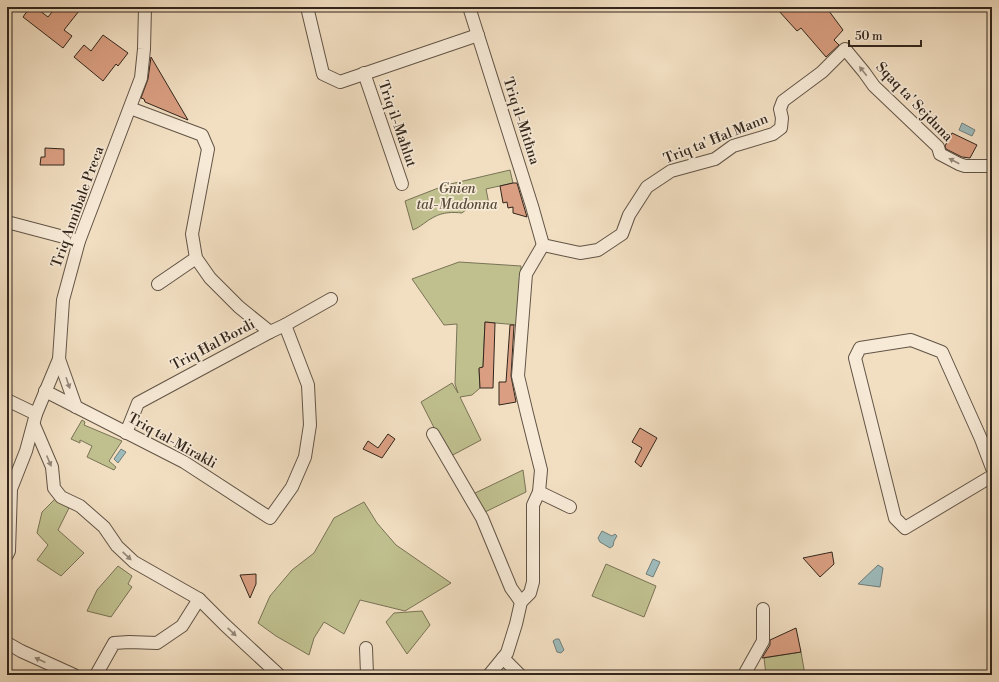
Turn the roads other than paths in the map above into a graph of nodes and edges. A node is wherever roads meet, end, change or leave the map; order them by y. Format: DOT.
graph roads {
  1 [pos="145,7"];
  2 [pos="307,7"];
  3 [pos="469,7"];
  4 [pos="478,35"];
  5 [pos="845,49"];
  6 [pos="364,73"];
  7 [pos="130,108"];
  8 [pos="992,166"];
  9 [pos="402,184"];
  10 [pos="7,222"];
  11 [pos="79,241"];
  12 [pos="543,245"];
  13 [pos="196,258"];
  14 [pos="158,284"];
  15 [pos="331,299"];
  16 [pos="285,325"];
  17 [pos="270,332"];
  18 [pos="59,358"];
  19 [pos="45,391"];
  20 [pos="7,400"];
  21 [pos="76,407"];
  22 [pos="35,420"];
  23 [pos="126,433"];
  24 [pos="433,434"];
  25 [pos="987,438"];
  26 [pos="992,468"];
  27 [pos="992,476"];
  28 [pos="539,492"];
  29 [pos="570,507"];
  30 [pos="7,555"];
  31 [pos="199,599"];
  32 [pos="520,602"];
  33 [pos="763,609"];
  34 [pos="7,643"];
  35 [pos="366,648"];
  36 [pos="503,658"];
  37 [pos="74,675"];
  38 [pos="96,675"];
  39 [pos="279,675"];
  40 [pos="368,675"];
  41 [pos="489,675"];
  42 [pos="520,675"];
  43 [pos="744,675"];
  1 -- 7 [label="street, Triq Annibale Preca"];
  2 -- 6 [label="street"];
  3 -- 4 [label="street, Triq il-Mitħna"];
  4 -- 6 [label="street"];
  4 -- 12 [label="street, Triq il-Mitħna"];
  8 -- 5 [label="street, Sqaq ta' Sejduna, one-way"];
  5 -- 12 [label="street, Triq ta' Ħal Mann"];
  6 -- 9 [label="street, Triq il-Maħlut"];
  7 -- 11 [label="street, Triq Annibale Preca"];
  7 -- 13 [label="street"];
  10 -- 11 [label="street"];
  11 -- 18 [label="street, Triq Annibale Preca"];
  12 -- 28 [label="street"];
  13 -- 14 [label="street"];
  13 -- 17 [label="street"];
  15 -- 16 [label="street, Triq Ħal Bordi"];
  16 -- 17 [label="street, Triq Ħal Bordi"];
  16 -- 23 [label="street, Triq tal-Mirakli"];
  17 -- 23 [label="street, Triq Ħal Bordi"];
  18 -- 19 [label="street, Triq Annibale Preca"];
  18 -- 21 [label="street, one-way"];
  19 -- 21 [label="street, Triq tal-Mirakli"];
  19 -- 22 [label="street, Triq Annibale Preca"];
  20 -- 22 [label="street"];
  21 -- 23 [label="street, Triq tal-Mirakli"];
  22 -- 30 [label="street, Triq Annibale Preca"];
  22 -- 31 [label="street, one-way"];
  24 -- 32 [label="street"];
  25 -- 26 [label="street"];
  25 -- 27 [label="street"];
  28 -- 29 [label="street"];
  28 -- 32 [label="street"];
  31 -- 38 [label="street"];
  31 -- 39 [label="street, one-way"];
  32 -- 36 [label="street"];
  33 -- 43 [label="street"];
  37 -- 34 [label="street, one-way"];
  35 -- 40 [label="street"];
  36 -- 41 [label="street"];
  36 -- 42 [label="street"];
}
